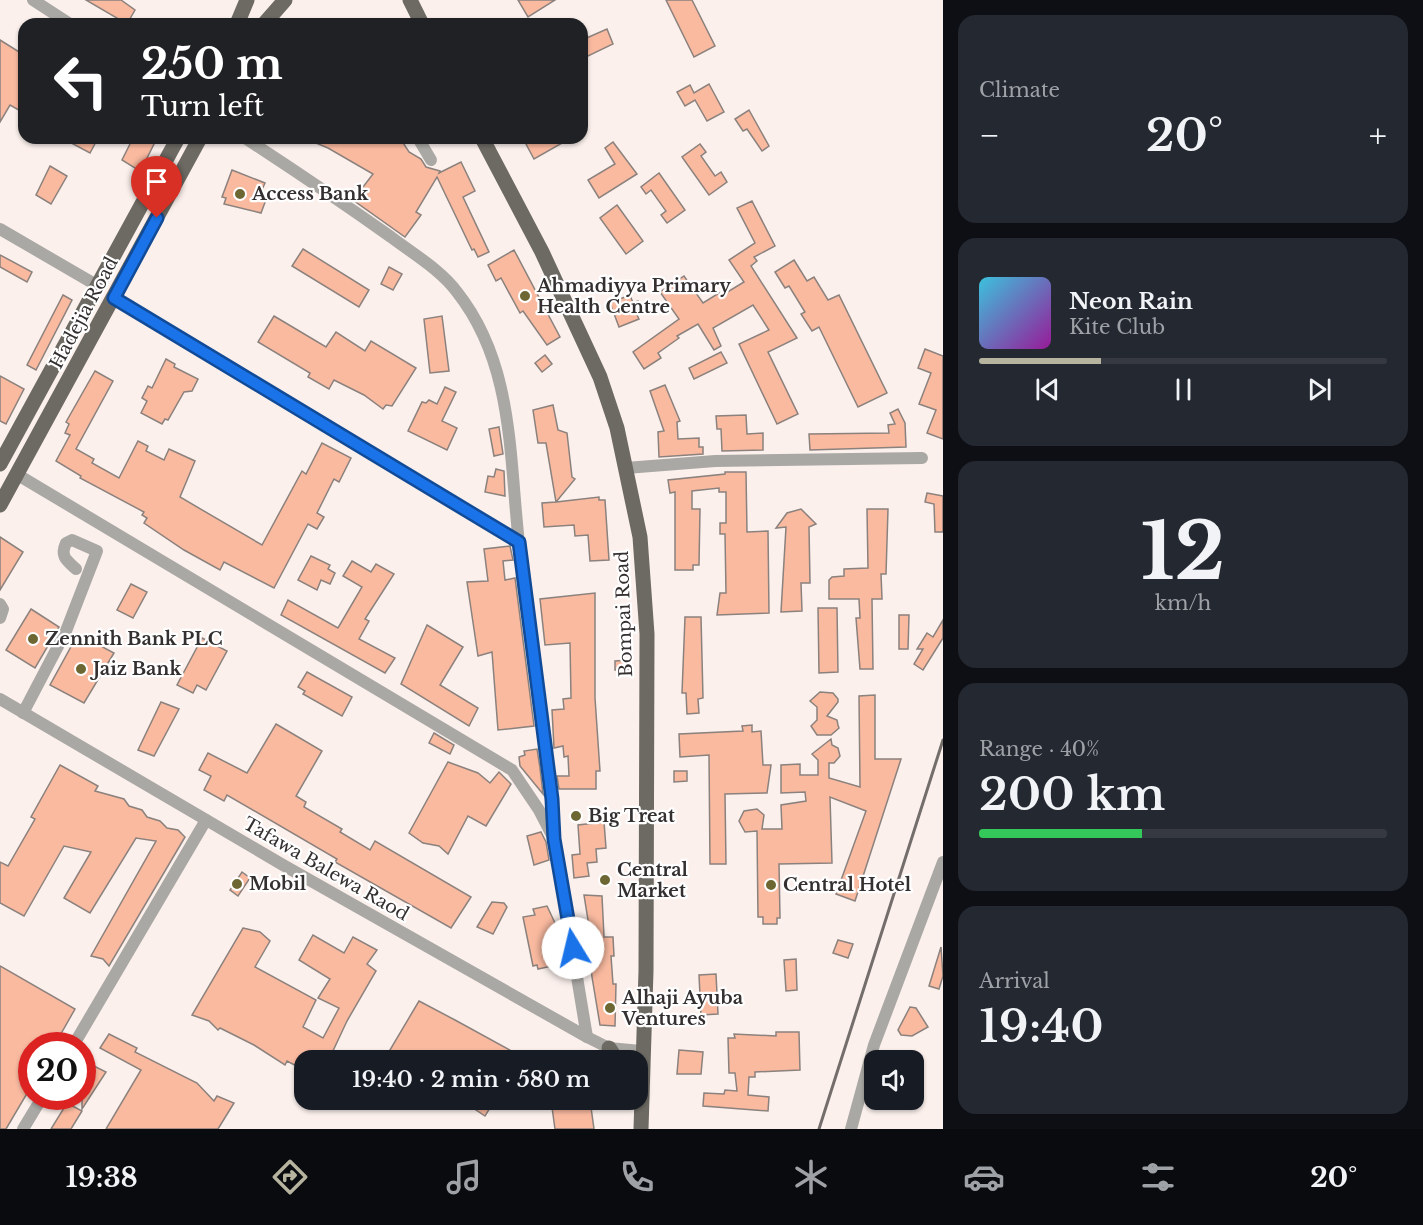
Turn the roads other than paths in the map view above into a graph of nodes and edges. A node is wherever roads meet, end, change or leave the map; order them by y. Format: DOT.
graph roads {
  1 [pos="33,0"];
  2 [pos="247,0"];
  3 [pos="285,0"];
  4 [pos="410,0"];
  5 [pos="61,18"];
  6 [pos="240,18"];
  7 [pos="269,18"];
  8 [pos="419,18"];
  9 [pos="175,144"];
  10 [pos="197,144"];
  11 [pos="253,144"];
  12 [pos="422,144"];
  13 [pos="485,144"];
  14 [pos="431,160"];
  15 [pos="0,229"];
  16 [pos="98,286"];
  17 [pos="114,298"];
  18 [pos="922,458"];
  19 [pos="0,464"];
  20 [pos="626,468"];
  21 [pos="18,475"];
  22 [pos="2,501"];
  23 [pos="519,542"];
  24 [pos="76,568"];
  25 [pos="0,604"];
  26 [pos="0,618"];
  27 [pos="0,699"];
  28 [pos="23,713"];
  29 [pos="206,820"];
  30 [pos="554,839"];
  31 [pos="943,862"];
  32 [pos="81,1032"];
  33 [pos="587,1037"];
  34 [pos="607,1050"];
  35 [pos="642,1050"];
  36 [pos="35,1110"];
  37 [pos="640,1110"];
  38 [pos="642,1127"];
  39 [pos="23,1129"];
  40 [pos="851,1129"];
  1 -- 5 [label="street"];
  2 -- 6 [label="main road"];
  3 -- 7 [label="main road"];
  4 -- 8 [label="main road"];
  9 -- 16 [label="main road, Hadejia Road"];
  10 -- 17 [label="main road, Hadejia Road"];
  11 -- 23 [label="street"];
  12 -- 14 [label="street"];
  13 -- 20 [label="main road, Bompai Road"];
  15 -- 16 [label="street"];
  16 -- 19 [label="main road, Hadejia Road"];
  17 -- 21 [label="main road, Hadejia Road"];
  17 -- 23 [label="street"];
  18 -- 20 [label="street"];
  20 -- 35 [label="main road, Bompai Road"];
  21 -- 22 [label="main road, Hadejia Road"];
  21 -- 30 [label="street"];
  23 -- 30 [label="street"];
  24 -- 28 [label="street"];
  25 -- 26 [label="street"];
  27 -- 28 [label="street, Tafawa Balewa Raod"];
  28 -- 29 [label="street, Tafawa Balewa Raod"];
  29 -- 32 [label="street"];
  29 -- 33 [label="street, Tafawa Balewa Raod"];
  30 -- 33 [label="street"];
  31 -- 40 [label="street"];
  33 -- 34 [label="street, Tafawa Balewa Raod"];
  36 -- 39 [label="street"];
  37 -- 38 [label="main road, Bompai Road"];
}
